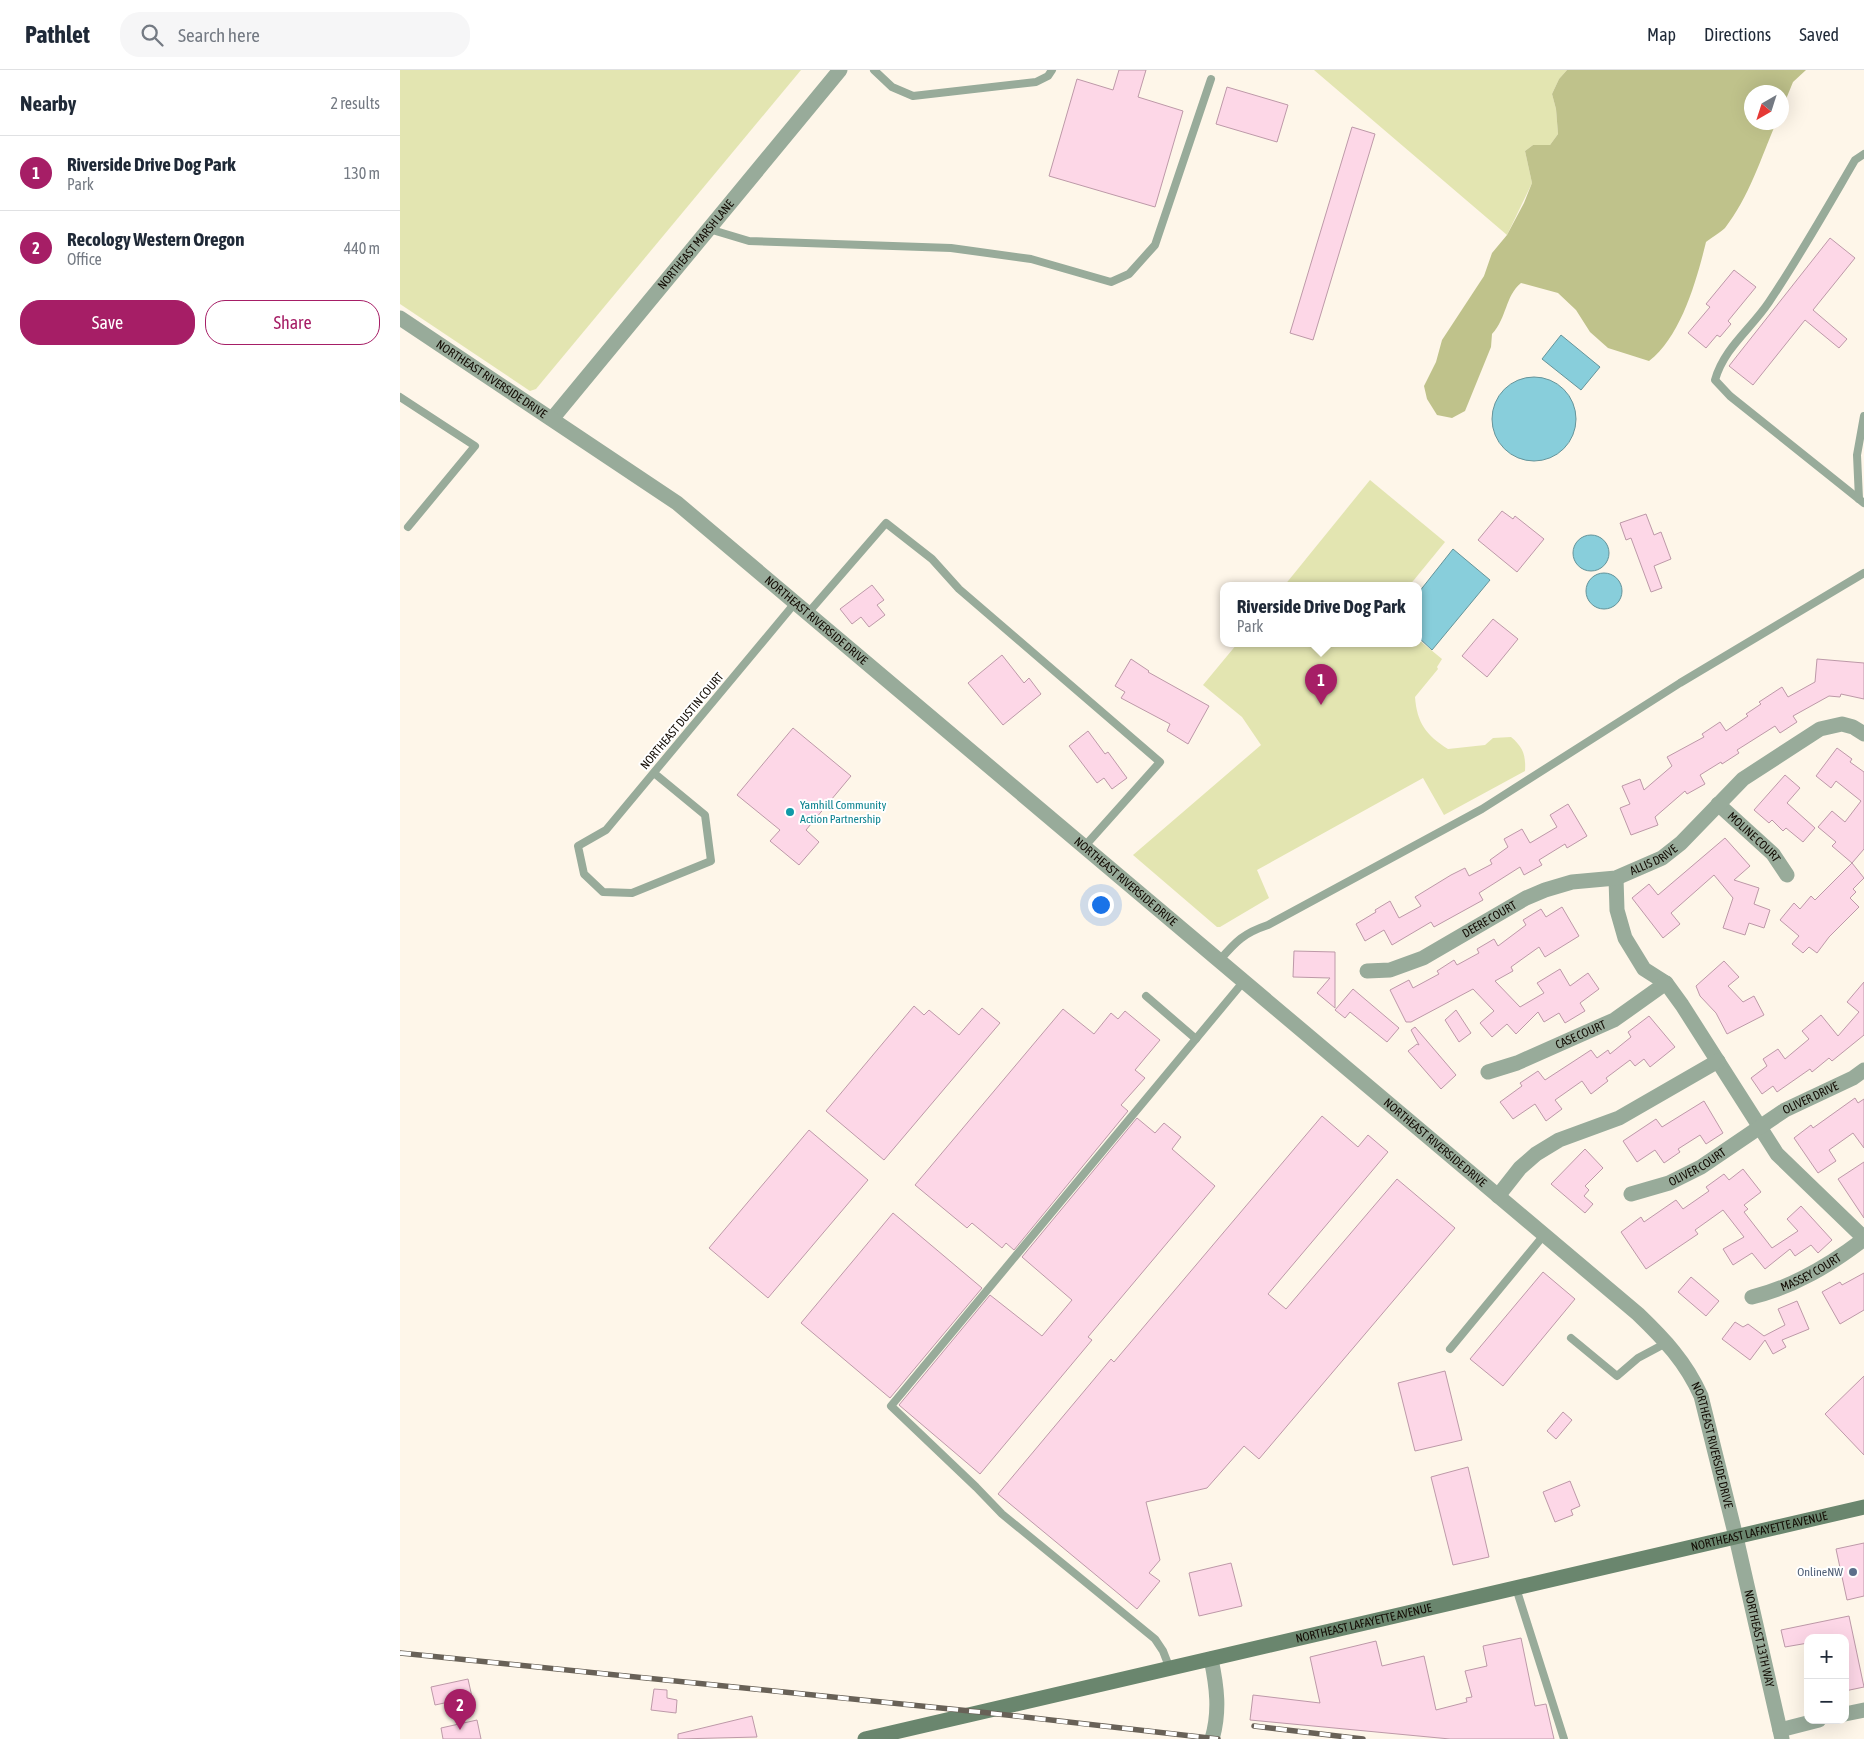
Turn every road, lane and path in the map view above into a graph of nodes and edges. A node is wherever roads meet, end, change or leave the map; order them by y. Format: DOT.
graph roads {
  1 [pos="840,70"];
  2 [pos="874,70"];
  3 [pos="1052,70"];
  4 [pos="1211,78"];
  5 [pos="1864,154"];
  6 [pos="709,228"];
  7 [pos="400,318"];
  8 [pos="400,397"];
  9 [pos="1864,416"];
  10 [pos="552,419"];
  11 [pos="1862,501"];
  12 [pos="408,527"];
  13 [pos="1864,573"];
  14 [pos="795,603"];
  15 [pos="808,613"];
  16 [pos="1864,734"];
  17 [pos="654,773"];
  18 [pos="1718,804"];
  19 [pos="1084,846"];
  20 [pos="1787,874"];
  21 [pos="1616,878"];
  22 [pos="1220,961"];
  23 [pos="1367,971"];
  24 [pos="1244,981"];
  25 [pos="1666,984"];
  26 [pos="1146,996"];
  27 [pos="1196,1040"];
  28 [pos="1718,1061"];
  29 [pos="1864,1070"];
  30 [pos="1488,1072"];
  31 [pos="1759,1128"];
  32 [pos="1631,1194"];
  33 [pos="1498,1196"];
  34 [pos="1544,1234"];
  35 [pos="1864,1238"];
  36 [pos="1752,1297"];
  37 [pos="1571,1338"];
  38 [pos="1668,1342"];
  39 [pos="1450,1349"];
  40 [pos="1864,1507"];
  41 [pos="1736,1537"];
  42 [pos="1516,1588"];
  43 [pos="1210,1660"];
  44 [pos="1170,1669"];
  45 [pos="1864,1710"];
  46 [pos="1849,1713"];
  47 [pos="1808,1724"];
  48 [pos="1781,1734"];
  49 [pos="866,1739"];
  50 [pos="1212,1739"];
  51 [pos="1564,1739"];
  1 -- 6 [label="street, NORTHEAST MARSH LANE"];
  2 -- 3 [label="lane"];
  4 -- 6 [label="lane"];
  5 -- 11 [label="lane"];
  6 -- 10 [label="street, NORTHEAST MARSH LANE"];
  7 -- 10 [label="street, NORTHEAST RIVERSIDE DRIVE"];
  8 -- 12 [label="lane"];
  9 -- 11 [label="lane"];
  10 -- 14 [label="street, NORTHEAST RIVERSIDE DRIVE"];
  13 -- 22 [label="lane"];
  14 -- 15 [label="street, NORTHEAST RIVERSIDE DRIVE"];
  14 -- 17 [label="lane, NORTHEAST DUSTIN COURT"];
  15 -- 19 [label="street, NORTHEAST RIVERSIDE DRIVE"];
  15 -- 19 [label="lane"];
  16 -- 18 [label="street, ALLIS DRIVE"];
  17 -- 17 [label="lane, NORTHEAST DUSTIN COURT"];
  18 -- 20 [label="street, MOLINE COURT"];
  18 -- 21 [label="street, ALLIS DRIVE"];
  19 -- 22 [label="street, NORTHEAST RIVERSIDE DRIVE"];
  21 -- 23 [label="street, DEERE COURT"];
  21 -- 25 [label="street, ALLIS DRIVE"];
  22 -- 24 [label="street, NORTHEAST RIVERSIDE DRIVE"];
  24 -- 27 [label="lane"];
  24 -- 33 [label="street, NORTHEAST RIVERSIDE DRIVE"];
  25 -- 28 [label="street, ALLIS DRIVE"];
  25 -- 30 [label="street, CASE COURT"];
  26 -- 27 [label="lane"];
  27 -- 44 [label="lane"];
  28 -- 31 [label="street, ALLIS DRIVE"];
  28 -- 33 [label="street"];
  29 -- 31 [label="street, OLIVER DRIVE"];
  31 -- 32 [label="street, OLIVER COURT"];
  31 -- 35 [label="street, ALLIS DRIVE"];
  33 -- 34 [label="street, NORTHEAST RIVERSIDE DRIVE"];
  34 -- 38 [label="street, NORTHEAST RIVERSIDE DRIVE"];
  34 -- 39 [label="lane"];
  35 -- 36 [label="street, MASSEY COURT"];
  37 -- 38 [label="lane"];
  38 -- 41 [label="street, NORTHEAST RIVERSIDE DRIVE"];
  40 -- 41 [label="main road, NORTHEAST LAFAYETTE AVENUE"];
  41 -- 42 [label="main road, NORTHEAST LAFAYETTE AVENUE"];
  41 -- 48 [label="street, NORTHEAST 13TH WAY"];
  42 -- 43 [label="main road, NORTHEAST LAFAYETTE AVENUE"];
  42 -- 51 [label="lane"];
  43 -- 44 [label="main road, NORTHEAST LAFAYETTE AVENUE"];
  43 -- 50 [label="street"];
  44 -- 49 [label="main road, NORTHEAST LAFAYETTE AVENUE"];
  45 -- 46 [label="street"];
  47 -- 48 [label="street"];
}
